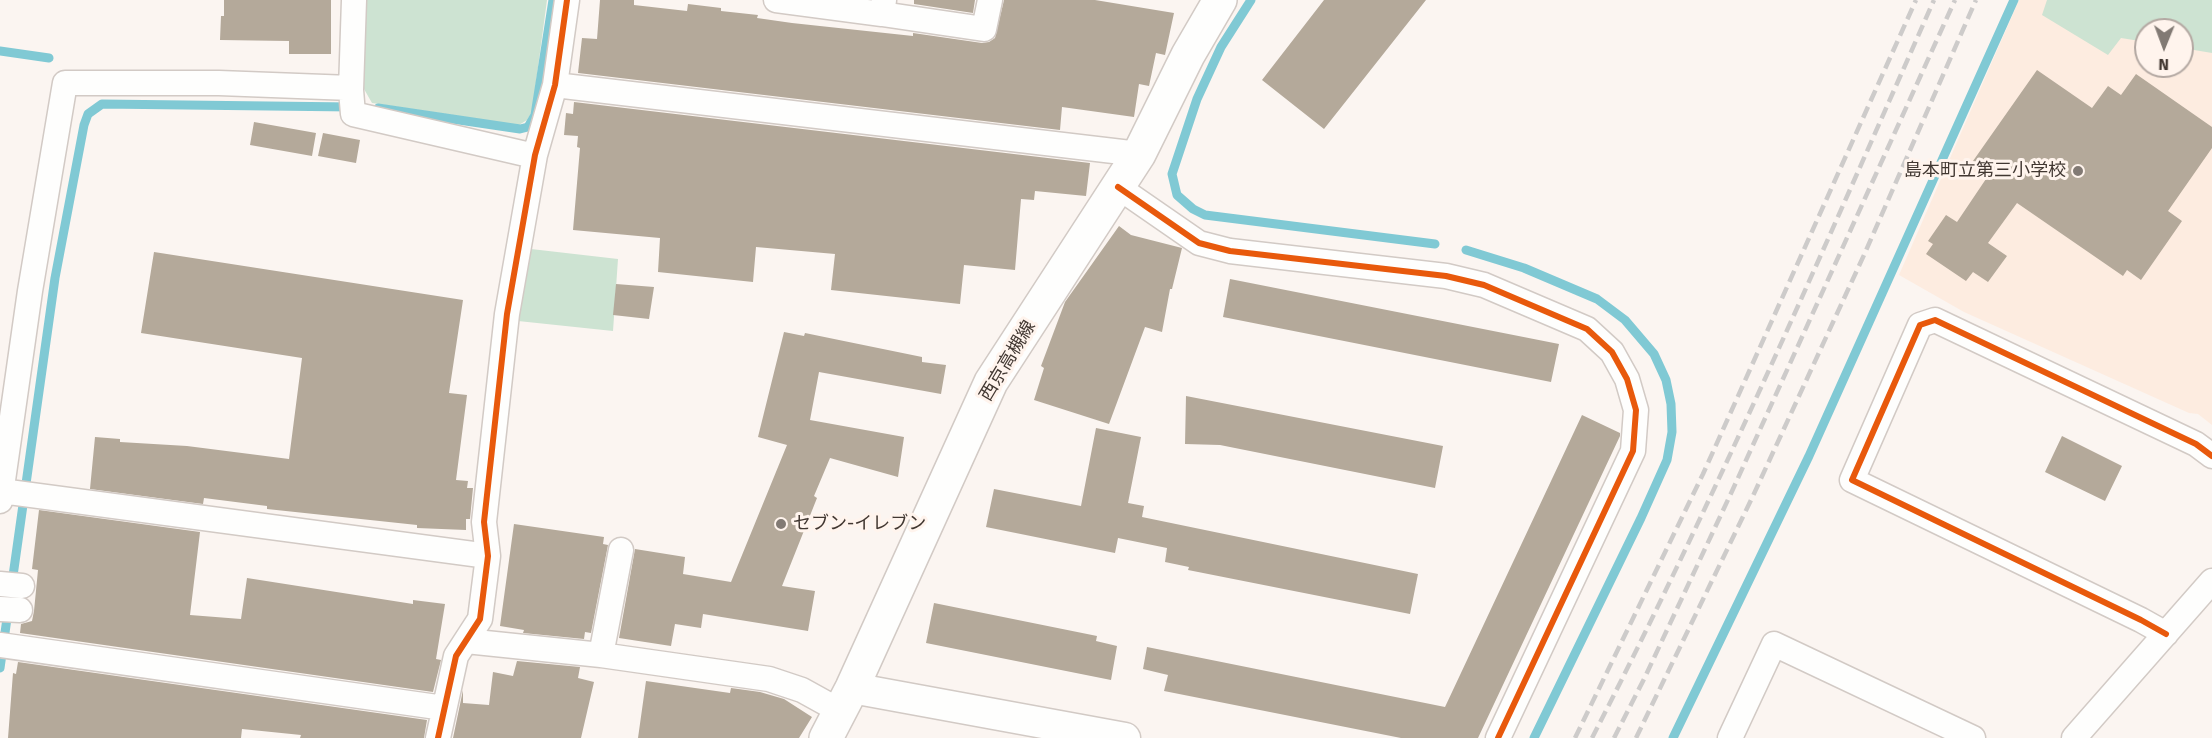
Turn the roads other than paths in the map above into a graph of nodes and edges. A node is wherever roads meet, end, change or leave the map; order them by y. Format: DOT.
graph roads {
  1 [pos="354,0"];
  2 [pos="567,0"];
  3 [pos="776,0"];
  4 [pos="990,0"];
  5 [pos="1220,0"];
  6 [pos="883,7"];
  7 [pos="555,85"];
  8 [pos="351,98"];
  9 [pos="535,154"];
  10 [pos="1140,154"];
  11 [pos="1118,188"];
  12 [pos="2212,456"];
  13 [pos="1,496"];
  14 [pos="621,550"];
  15 [pos="488,556"];
  16 [pos="2212,581"];
  17 [pos="2166,634"];
  18 [pos="466,641"];
  19 [pos="12,647"];
  20 [pos="601,655"];
  21 [pos="444,708"];
  22 [pos="839,712"];
  23 [pos="438,738"];
  24 [pos="1125,738"];
  25 [pos="1499,738"];
  26 [pos="1730,738"];
  27 [pos="1973,738"];
  28 [pos="2074,738"];
  1 -- 8 [label="street"];
  2 -- 7 [label="street"];
  3 -- 6 [label="street"];
  4 -- 6 [label="street"];
  5 -- 10 [label="main road, 西京高槻線"];
  7 -- 9 [label="street"];
  7 -- 10 [label="street"];
  8 -- 9 [label="street"];
  8 -- 13 [label="street"];
  9 -- 15 [label="street"];
  10 -- 11 [label="main road, 西京高槻線"];
  11 -- 22 [label="main road, 西京高槻線"];
  11 -- 25 [label="street"];
  12 -- 17 [label="street"];
  13 -- 15 [label="street"];
  14 -- 20 [label="street"];
  15 -- 18 [label="street"];
  16 -- 17 [label="street"];
  17 -- 28 [label="street"];
  18 -- 20 [label="street"];
  18 -- 21 [label="street"];
  19 -- 21 [label="street"];
  20 -- 22 [label="street"];
  21 -- 23 [label="street"];
  22 -- 24 [label="street"];
  26 -- 27 [label="street"];
}
